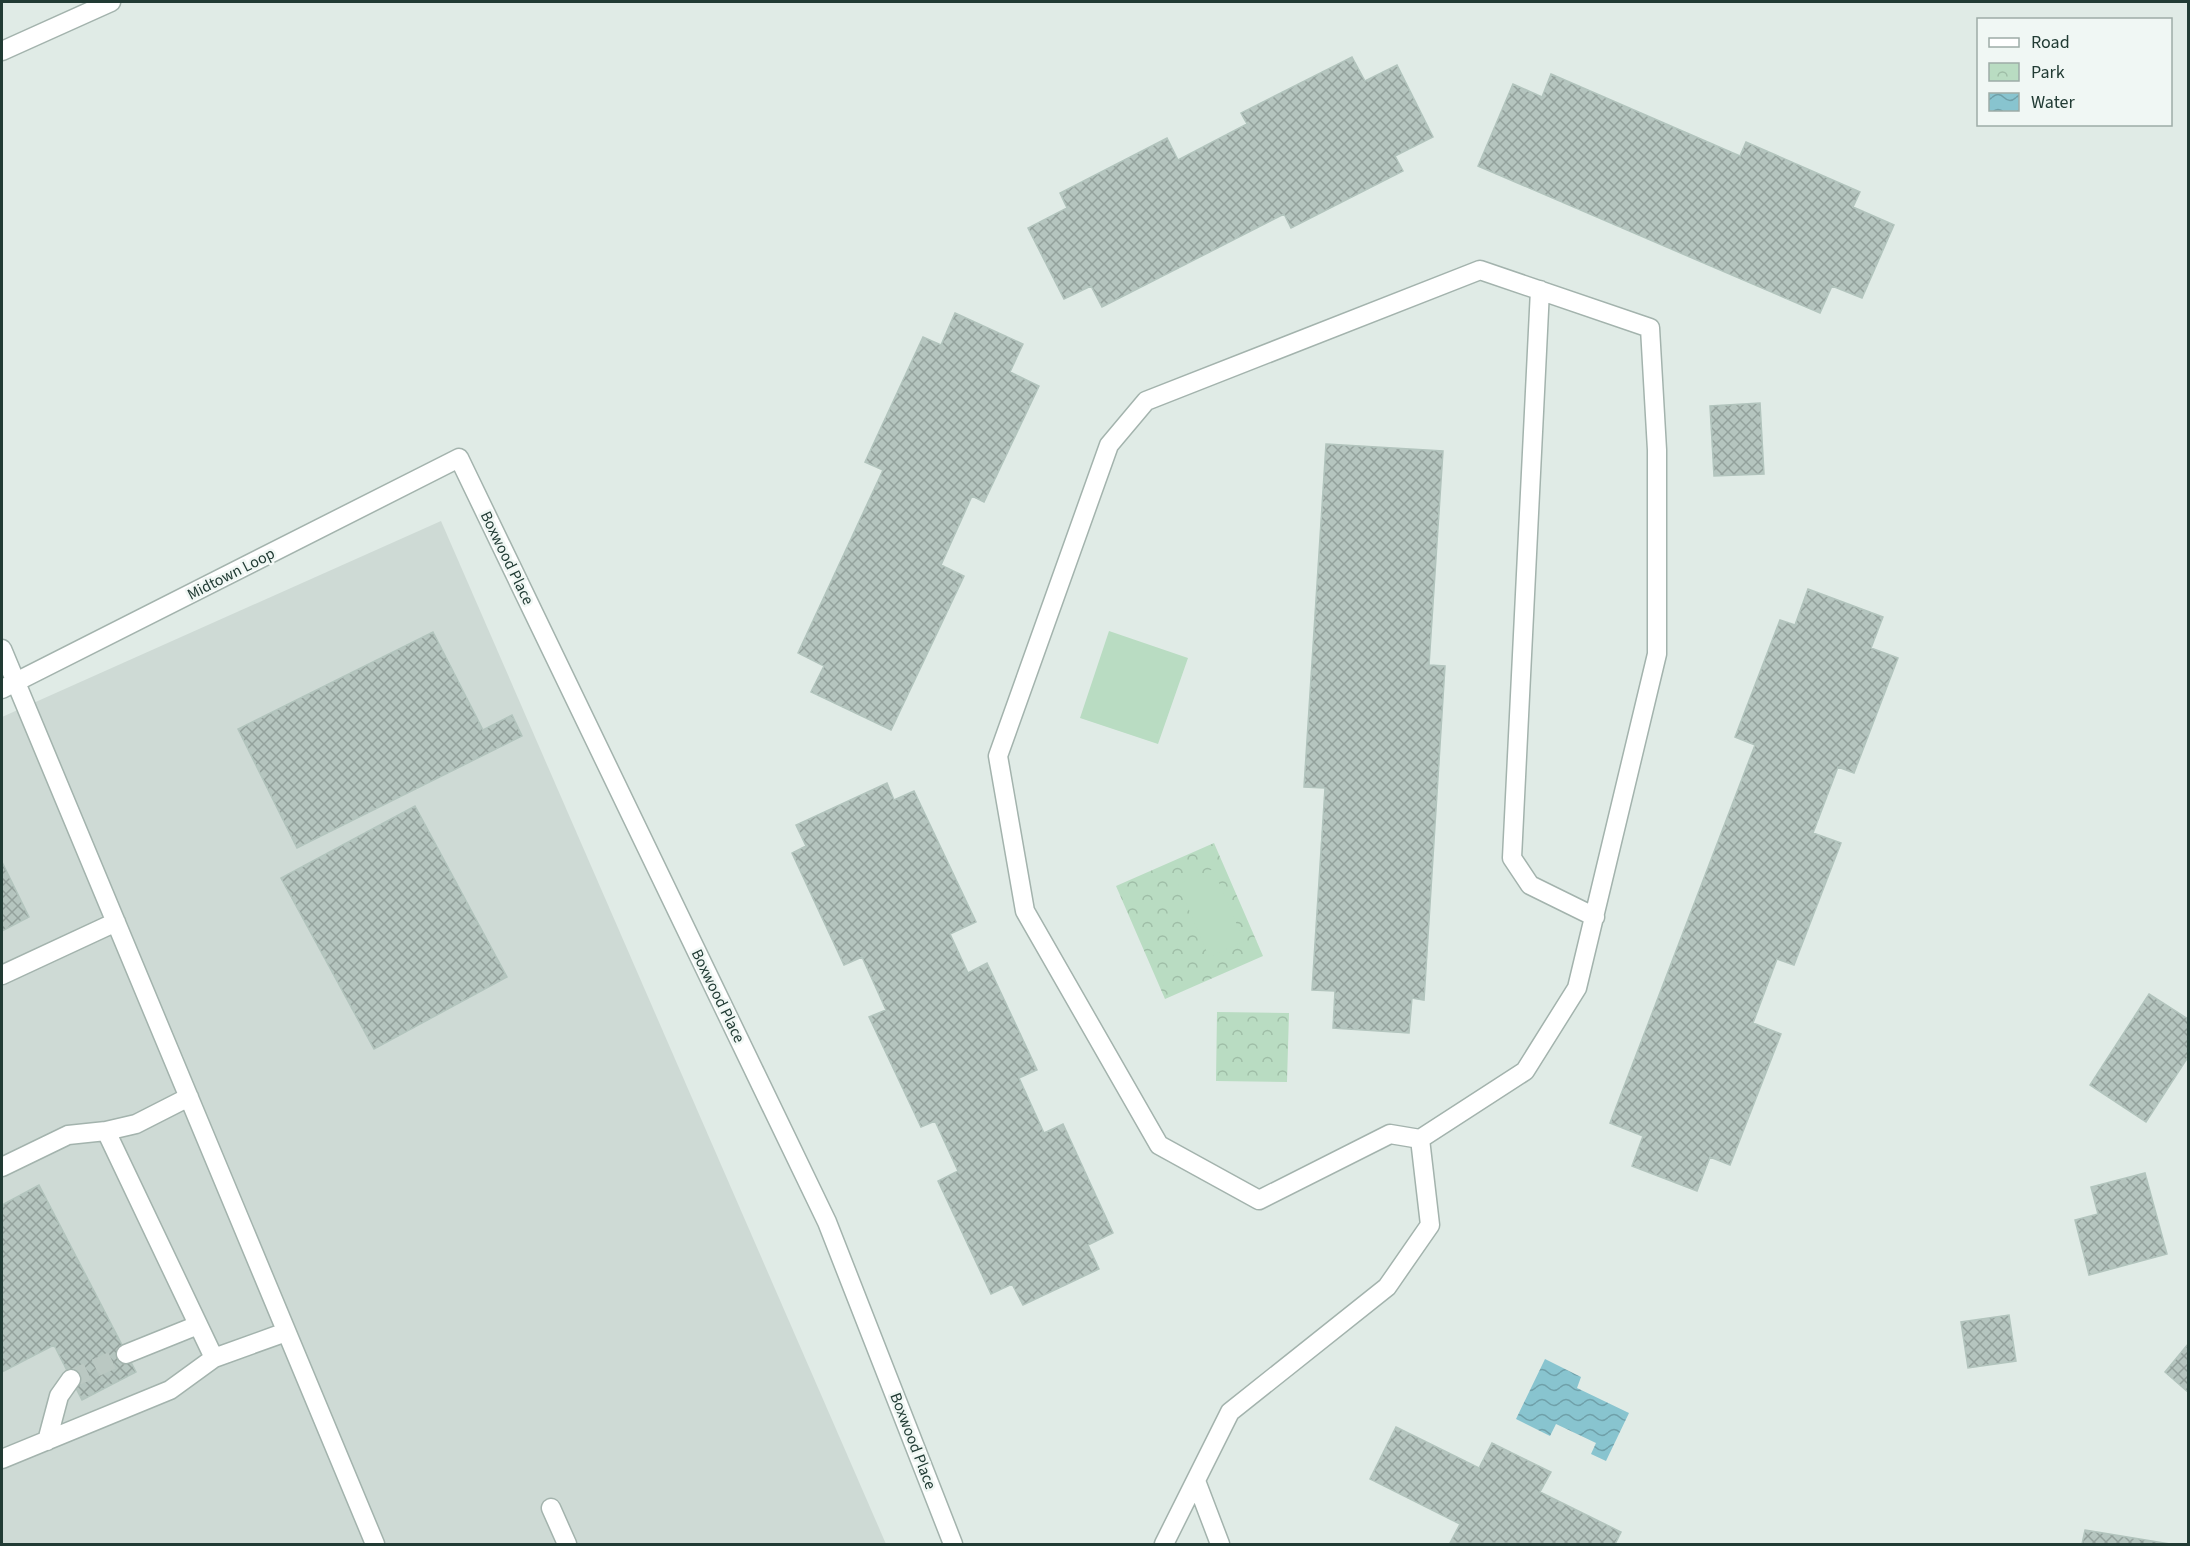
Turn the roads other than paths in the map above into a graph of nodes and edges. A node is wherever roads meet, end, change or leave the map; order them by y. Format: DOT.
graph roads {
  1 [pos="111,2"];
  2 [pos="2,51"];
  3 [pos="1540,290"];
  4 [pos="459,458"];
  5 [pos="2,649"];
  6 [pos="9,686"];
  7 [pos="1595,917"];
  8 [pos="116,922"];
  9 [pos="2,975"];
  10 [pos="189,1097"];
  11 [pos="106,1131"];
  12 [pos="1420,1139"];
  13 [pos="2,1167"];
  14 [pos="198,1325"];
  15 [pos="286,1332"];
  16 [pos="126,1354"];
  17 [pos="214,1358"];
  18 [pos="71,1379"];
  19 [pos="47,1440"];
  20 [pos="2,1459"];
  21 [pos="1196,1481"];
  22 [pos="551,1508"];
  23 [pos="375,1545"];
  24 [pos="567,1545"];
  25 [pos="954,1545"];
  26 [pos="1164,1545"];
  27 [pos="1220,1545"];
  1 -- 2 [label="street"];
  3 -- 7 [label="street"];
  3 -- 7 [label="street"];
  3 -- 12 [label="street"];
  4 -- 6 [label="street, Midtown Loop"];
  4 -- 25 [label="street, Boxwood Place"];
  5 -- 6 [label="street"];
  6 -- 8 [label="street"];
  7 -- 12 [label="street"];
  8 -- 9 [label="street"];
  8 -- 10 [label="street"];
  10 -- 11 [label="street"];
  10 -- 15 [label="street"];
  11 -- 13 [label="street"];
  11 -- 14 [label="street"];
  12 -- 21 [label="street"];
  14 -- 16 [label="street"];
  14 -- 17 [label="street"];
  15 -- 17 [label="street"];
  15 -- 23 [label="street"];
  17 -- 19 [label="street"];
  18 -- 19 [label="street"];
  19 -- 20 [label="street"];
  21 -- 26 [label="street"];
  21 -- 27 [label="street"];
  22 -- 24 [label="street"];
}
